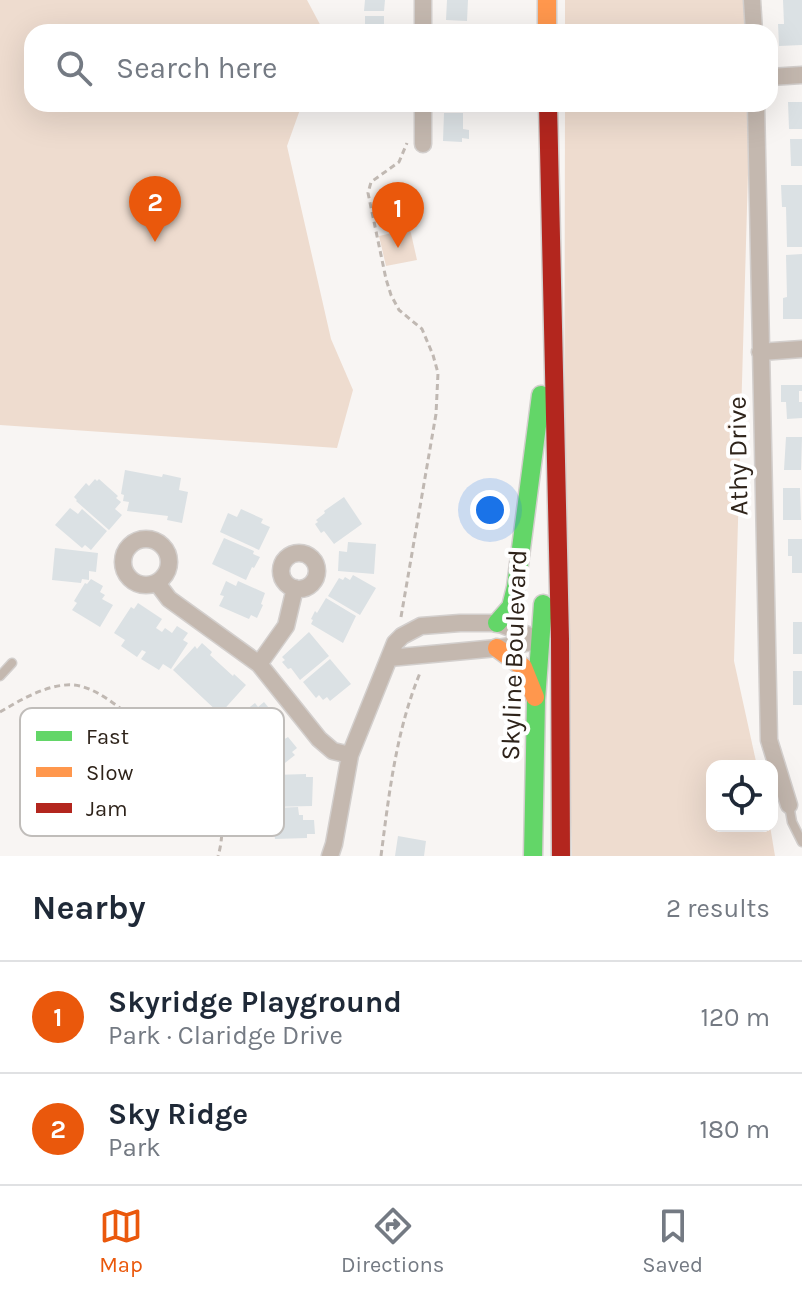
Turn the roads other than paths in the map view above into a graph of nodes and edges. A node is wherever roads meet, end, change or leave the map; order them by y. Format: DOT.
graph roads {
  1 [pos="423,0"];
  2 [pos="547,0"];
  3 [pos="752,0"];
  4 [pos="423,24"];
  5 [pos="547,24"];
  6 [pos="754,24"];
  7 [pos="802,75"];
  8 [pos="778,76"];
  9 [pos="423,112"];
  10 [pos="548,112"];
  11 [pos="756,112"];
  12 [pos="423,138"];
  13 [pos="552,312"];
  14 [pos="802,349"];
  15 [pos="760,352"];
  16 [pos="157,583"];
  17 [pos="295,588"];
  18 [pos="497,623"];
  19 [pos="550,640"];
  20 [pos="497,648"];
  21 [pos="389,658"];
  22 [pos="12,663"];
  23 [pos="259,664"];
  24 [pos="0,676"];
  25 [pos="536,700"];
  26 [pos="350,755"];
  27 [pos="789,805"];
  28 [pos="802,842"];
  29 [pos="330,856"];
  30 [pos="533,856"];
  31 [pos="561,856"];
  1 -- 4 [label="street"];
  2 -- 5 [label="main road"];
  3 -- 6 [label="street"];
  7 -- 8 [label="street"];
  9 -- 12 [label="street"];
  10 -- 13 [label="main road, Skyline Boulevard"];
  11 -- 15 [label="street, Athy Drive"];
  13 -- 18 [label="main road"];
  13 -- 19 [label="main road, Skyline Boulevard"];
  14 -- 15 [label="street"];
  15 -- 27 [label="street, Athy Drive"];
  16 -- 23 [label="street"];
  17 -- 23 [label="street"];
  18 -- 19 [label="street"];
  18 -- 21 [label="street"];
  19 -- 20 [label="street"];
  19 -- 25 [label="main road, Skyline Boulevard"];
  19 -- 31 [label="main road, Skyline Boulevard"];
  20 -- 21 [label="street"];
  20 -- 25 [label="main road"];
  21 -- 26 [label="street"];
  22 -- 24 [label="lane"];
  23 -- 26 [label="street"];
  25 -- 30 [label="main road, Skyline Boulevard"];
  26 -- 29 [label="street"];
  27 -- 28 [label="lane"];
}
